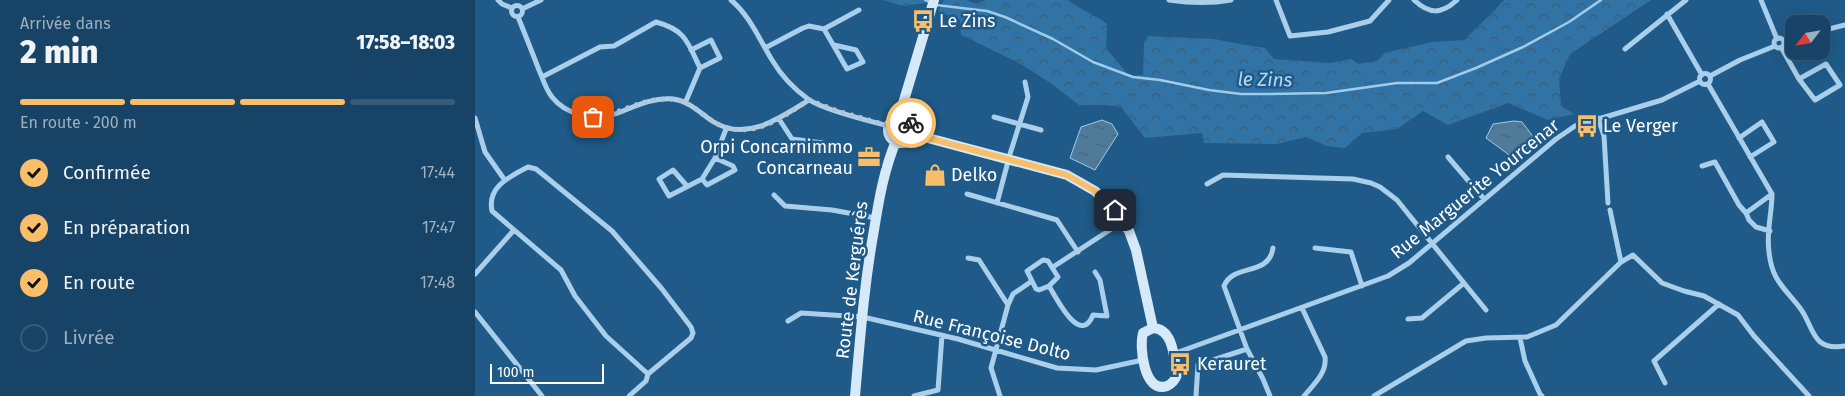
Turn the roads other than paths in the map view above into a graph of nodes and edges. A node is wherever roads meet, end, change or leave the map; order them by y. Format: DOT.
graph roads {
  1 [pos="498,0"];
  2 [pos="541,0"];
  3 [pos="731,0"];
  4 [pos="934,0"];
  5 [pos="1169,0"];
  6 [pos="1231,0"];
  7 [pos="1276,0"];
  8 [pos="1389,0"];
  9 [pos="1414,0"];
  10 [pos="1457,0"];
  11 [pos="1686,0"];
  12 [pos="1761,0"];
  13 [pos="512,8"];
  14 [pos="522,9"];
  15 [pos="859,10"];
  16 [pos="1667,14"];
  17 [pos="518,16"];
  18 [pos="1845,25"];
  19 [pos="824,29"];
  20 [pos="1830,29"];
  21 [pos="1785,43"];
  22 [pos="834,45"];
  23 [pos="1780,45"];
  24 [pos="765,48"];
  25 [pos="1625,49"];
  26 [pos="691,50"];
  27 [pos="700,68"];
  28 [pos="1702,75"];
  29 [pos="1710,76"];
  30 [pos="542,77"];
  31 [pos="1799,79"];
  32 [pos="1025,82"];
  33 [pos="1700,82"];
  34 [pos="1708,84"];
  35 [pos="809,100"];
  36 [pos="686,101"];
  37 [pos="899,117"];
  38 [pos="995,117"];
  39 [pos="475,118"];
  40 [pos="1598,118"];
  41 [pos="779,119"];
  42 [pos="1019,125"];
  43 [pos="889,126"];
  44 [pos="726,128"];
  45 [pos="1041,130"];
  46 [pos="913,134"];
  47 [pos="1739,138"];
  48 [pos="896,141"];
  49 [pos="823,143"];
  50 [pos="1448,157"];
  51 [pos="1750,157"];
  52 [pos="715,158"];
  53 [pos="1009,159"];
  54 [pos="1702,166"];
  55 [pos="504,179"];
  56 [pos="702,179"];
  57 [pos="1207,184"];
  58 [pos="687,186"];
  59 [pos="967,194"];
  60 [pos="1772,194"];
  61 [pos="774,196"];
  62 [pos="1484,199"];
  63 [pos="1608,202"];
  64 [pos="997,203"];
  65 [pos="1609,210"];
  66 [pos="1746,213"];
  67 [pos="876,218"];
  68 [pos="1123,222"];
  69 [pos="514,230"];
  70 [pos="1770,231"];
  71 [pos="1432,244"];
  72 [pos="1273,248"];
  73 [pos="1315,248"];
  74 [pos="1078,252"];
  75 [pos="968,258"];
  76 [pos="1621,262"];
  77 [pos="1053,267"];
  78 [pos="1095,272"];
  79 [pos="475,274"];
  80 [pos="1032,282"];
  81 [pos="1464,283"];
  82 [pos="1049,286"];
  83 [pos="1362,286"];
  84 [pos="1719,304"];
  85 [pos="1008,306"];
  86 [pos="1302,308"];
  87 [pos="1487,310"];
  88 [pos="475,312"];
  89 [pos="863,318"];
  90 [pos="1408,320"];
  91 [pos="789,322"];
  92 [pos="1153,328"];
  93 [pos="1240,330"];
  94 [pos="943,335"];
  95 [pos="1520,338"];
  96 [pos="1845,346"];
  97 [pos="1247,349"];
  98 [pos="996,351"];
  99 [pos="1173,354"];
  100 [pos="1143,360"];
  101 [pos="648,374"];
  102 [pos="1665,383"];
  103 [pos="542,396"];
  104 [pos="629,396"];
  105 [pos="855,396"];
  106 [pos="913,396"];
  107 [pos="1000,396"];
  108 [pos="1196,396"];
  109 [pos="1270,396"];
  110 [pos="1304,396"];
  111 [pos="1373,396"];
  112 [pos="1542,396"];
  113 [pos="1809,396"];
  1 -- 13 [label="street"];
  2 -- 14 [label="street"];
  3 -- 24 [label="street"];
  4 -- 37 [label="street"];
  5 -- 6 [label="street"];
  7 -- 8 [label="street"];
  9 -- 10 [label="street"];
  11 -- 16 [label="street"];
  12 -- 23 [label="street"];
  13 -- 14 [label="street"];
  13 -- 17 [label="street"];
  14 -- 17 [label="street"];
  15 -- 19 [label="street"];
  16 -- 25 [label="street"];
  16 -- 28 [label="street"];
  17 -- 30 [label="street"];
  18 -- 20 [label="street"];
  19 -- 22 [label="street"];
  19 -- 24 [label="street"];
  21 -- 23 [label="street"];
  22 -- 22 [label="street"];
  23 -- 29 [label="street"];
  23 -- 31 [label="street"];
  24 -- 35 [label="street"];
  26 -- 27 [label="street"];
  26 -- 27 [label="street"];
  26 -- 30 [label="street"];
  27 -- 36 [label="street"];
  28 -- 29 [label="street"];
  28 -- 33 [label="street"];
  29 -- 34 [label="street"];
  30 -- 36 [label="street"];
  31 -- 31 [label="street"];
  32 -- 42 [label="street"];
  33 -- 34 [label="street"];
  33 -- 40 [label="street, Rue Marguerite Yourcenar"];
  34 -- 47 [label="street"];
  35 -- 41 [label="street"];
  35 -- 43 [label="street"];
  36 -- 44 [label="street"];
  37 -- 43 [label="street"];
  37 -- 46 [label="street"];
  38 -- 42 [label="street"];
  39 -- 55 [label="street"];
  40 -- 62 [label="street, Rue Marguerite Yourcenar"];
  40 -- 63 [label="street"];
  41 -- 44 [label="street"];
  41 -- 49 [label="street"];
  42 -- 45 [label="street"];
  42 -- 53 [label="street"];
  43 -- 48 [label="street"];
  44 -- 52 [label="street"];
  46 -- 48 [label="street"];
  46 -- 53 [label="street"];
  47 -- 51 [label="street"];
  47 -- 51 [label="street"];
  48 -- 67 [label="street, Route de Kerguérès"];
  50 -- 62 [label="street"];
  51 -- 60 [label="street"];
  52 -- 56 [label="street"];
  52 -- 56 [label="street"];
  53 -- 64 [label="street"];
  53 -- 68 [label="street"];
  54 -- 66 [label="street"];
  55 -- 69 [label="street"];
  55 -- 101 [label="street"];
  56 -- 58 [label="street"];
  57 -- 71 [label="street"];
  58 -- 58 [label="street"];
  59 -- 64 [label="street"];
  60 -- 66 [label="street"];
  60 -- 70 [label="street"];
  61 -- 67 [label="street"];
  62 -- 71 [label="street, Rue Marguerite Yourcenar"];
  64 -- 74 [label="street"];
  65 -- 76 [label="street"];
  66 -- 70 [label="street"];
  67 -- 89 [label="street, Route de Kerguérès"];
  68 -- 74 [label="street"];
  68 -- 92 [label="street"];
  69 -- 79 [label="street"];
  69 -- 101 [label="street"];
  70 -- 96 [label="street"];
  71 -- 81 [label="street"];
  71 -- 83 [label="street, Rue Marguerite Yourcenar"];
  72 -- 93 [label="street"];
  73 -- 83 [label="street"];
  74 -- 77 [label="street"];
  75 -- 85 [label="street"];
  76 -- 84 [label="street"];
  76 -- 95 [label="street"];
  77 -- 80 [label="street"];
  77 -- 82 [label="street"];
  78 -- 82 [label="street"];
  80 -- 82 [label="street"];
  80 -- 85 [label="street"];
  81 -- 87 [label="street"];
  81 -- 90 [label="street"];
  83 -- 86 [label="street, Rue Marguerite Yourcenar"];
  84 -- 102 [label="street"];
  84 -- 113 [label="street"];
  85 -- 98 [label="street"];
  86 -- 93 [label="street, Rue Marguerite Yourcenar"];
  86 -- 110 [label="street"];
  88 -- 103 [label="street"];
  89 -- 91 [label="street, Rue Françoise Dolto"];
  89 -- 94 [label="street, Rue Françoise Dolto"];
  89 -- 105 [label="street, Route de Kerguérès"];
  92 -- 99 [label="street"];
  92 -- 100 [label="street"];
  93 -- 97 [label="street"];
  93 -- 99 [label="street, Rue Marguerite Yourcenar"];
  94 -- 98 [label="street, Rue Françoise Dolto"];
  94 -- 106 [label="street"];
  95 -- 111 [label="street"];
  95 -- 112 [label="street"];
  97 -- 108 [label="street"];
  97 -- 109 [label="street"];
  98 -- 100 [label="street, Rue Françoise Dolto"];
  98 -- 107 [label="street"];
  99 -- 100 [label="street"];
  101 -- 104 [label="street"];
}
